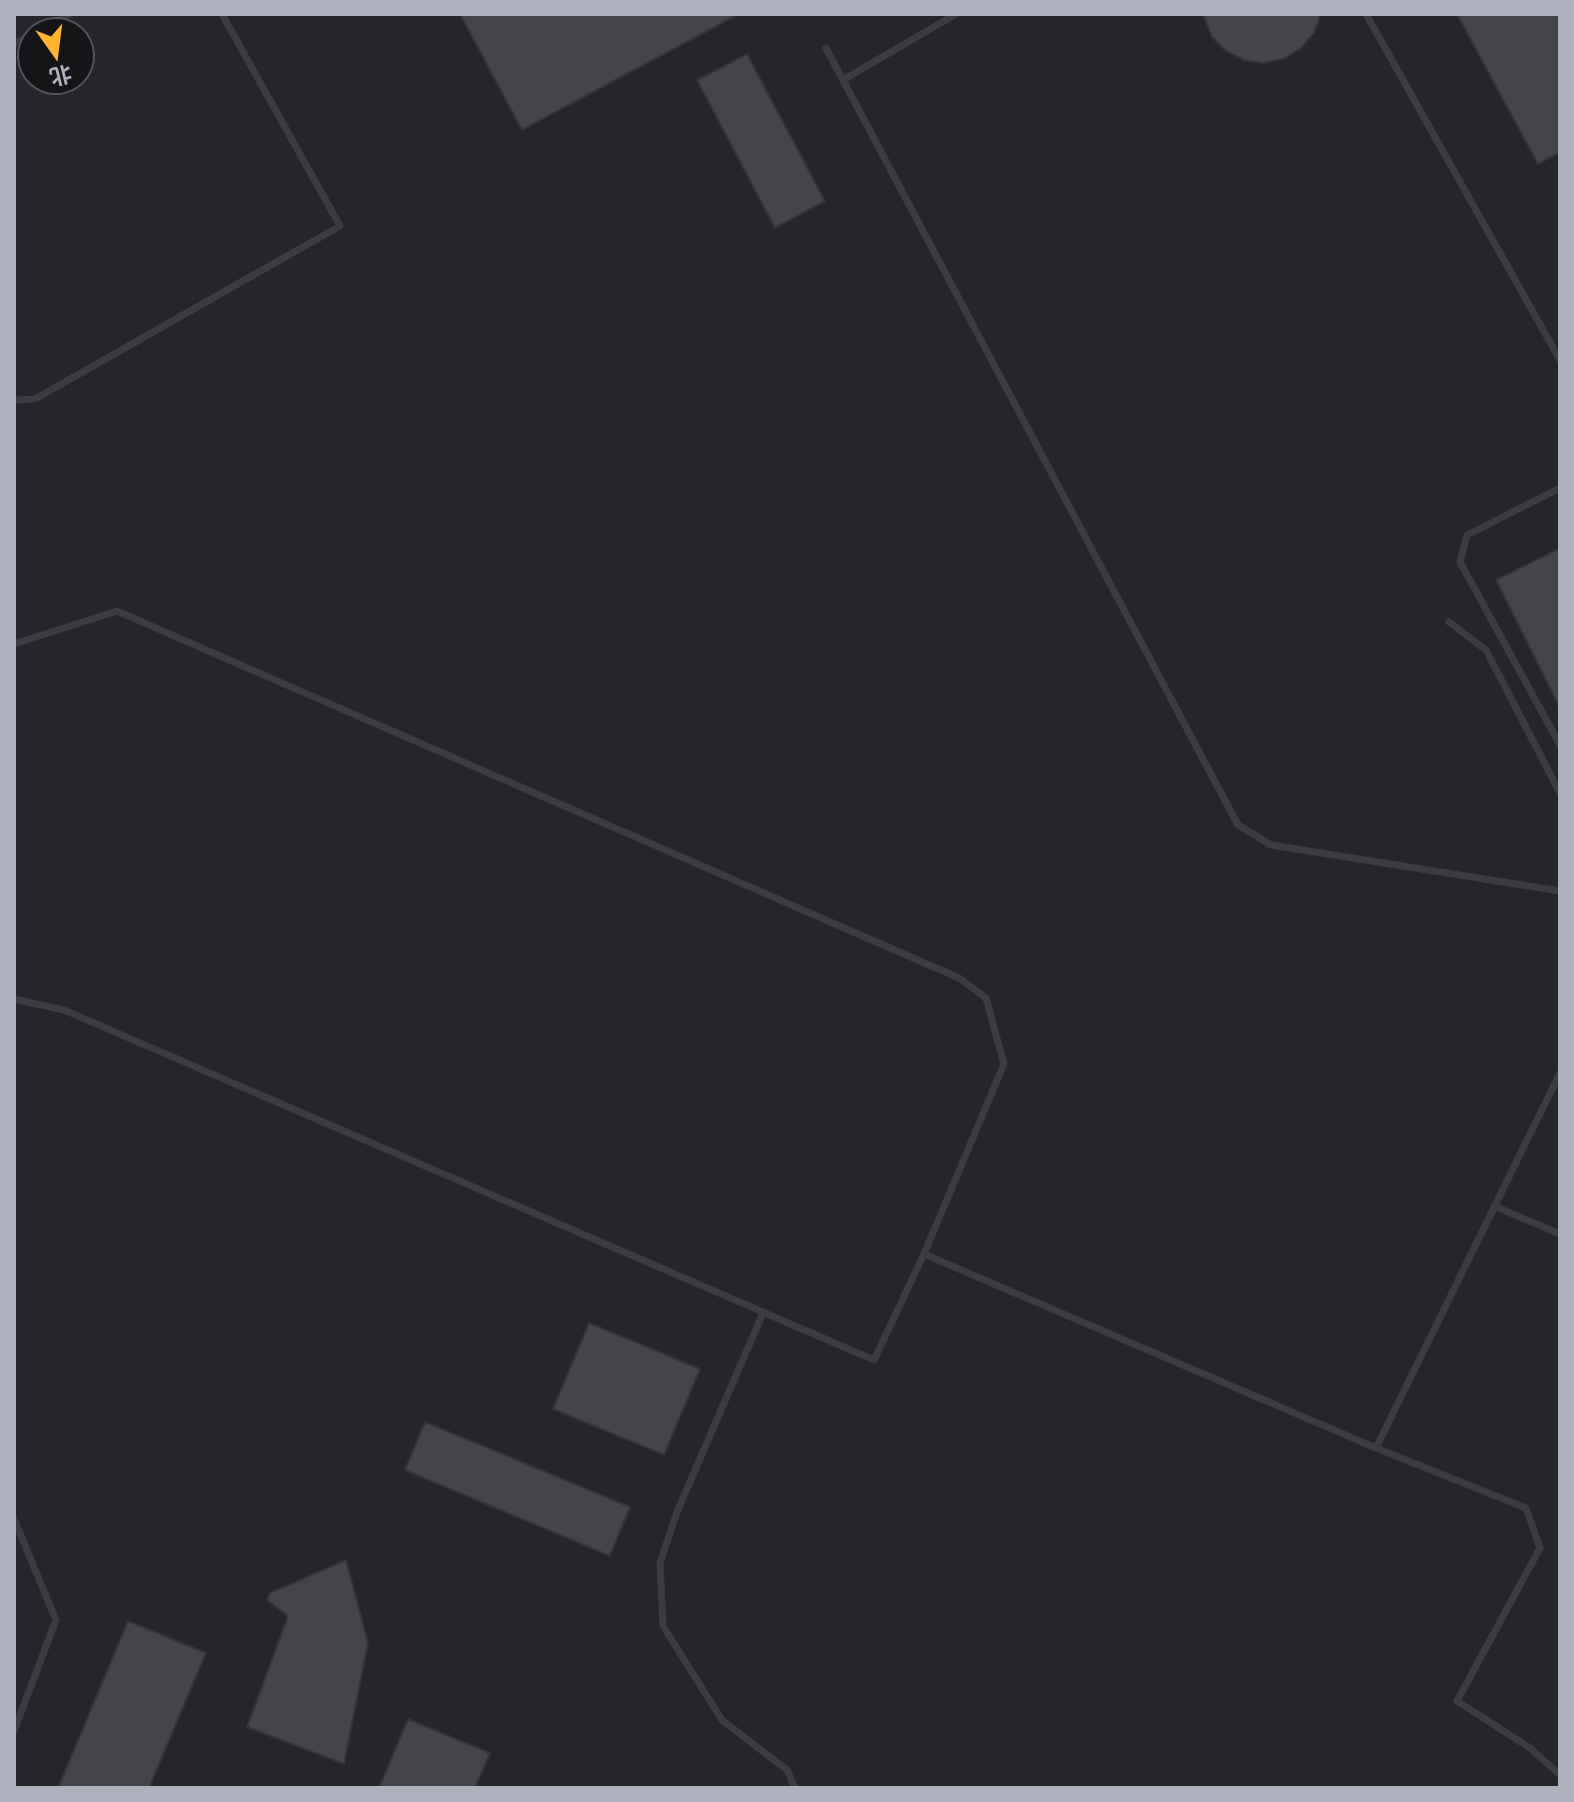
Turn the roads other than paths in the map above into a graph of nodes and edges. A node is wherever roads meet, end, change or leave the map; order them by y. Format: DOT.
graph roads {
  1 [pos="222,14"];
  2 [pos="956,14"];
  3 [pos="1366,14"];
  4 [pos="826,48"];
  5 [pos="843,80"];
  6 [pos="1560,360"];
  7 [pos="14,400"];
  8 [pos="1560,488"];
  9 [pos="1449,622"];
  10 [pos="14,644"];
  11 [pos="1560,745"];
  12 [pos="1560,793"];
  13 [pos="1560,891"];
  14 [pos="14,999"];
  15 [pos="1560,1073"];
  16 [pos="1494,1206"];
  17 [pos="1560,1234"];
  18 [pos="924,1254"];
  19 [pos="763,1313"];
  20 [pos="1376,1448"];
  21 [pos="14,1519"];
  22 [pos="14,1731"];
  23 [pos="1560,1775"];
  24 [pos="795,1788"];
  1 -- 7 [label="lane"];
  2 -- 5 [label="lane"];
  3 -- 6 [label="lane"];
  4 -- 5 [label="lane"];
  5 -- 13 [label="lane"];
  8 -- 11 [label="lane"];
  9 -- 12 [label="lane"];
  10 -- 18 [label="lane"];
  14 -- 19 [label="lane"];
  15 -- 16 [label="lane"];
  16 -- 17 [label="lane"];
  16 -- 20 [label="lane"];
  18 -- 19 [label="lane"];
  18 -- 20 [label="lane"];
  19 -- 24 [label="lane"];
  20 -- 23 [label="lane"];
  21 -- 22 [label="lane"];
}
